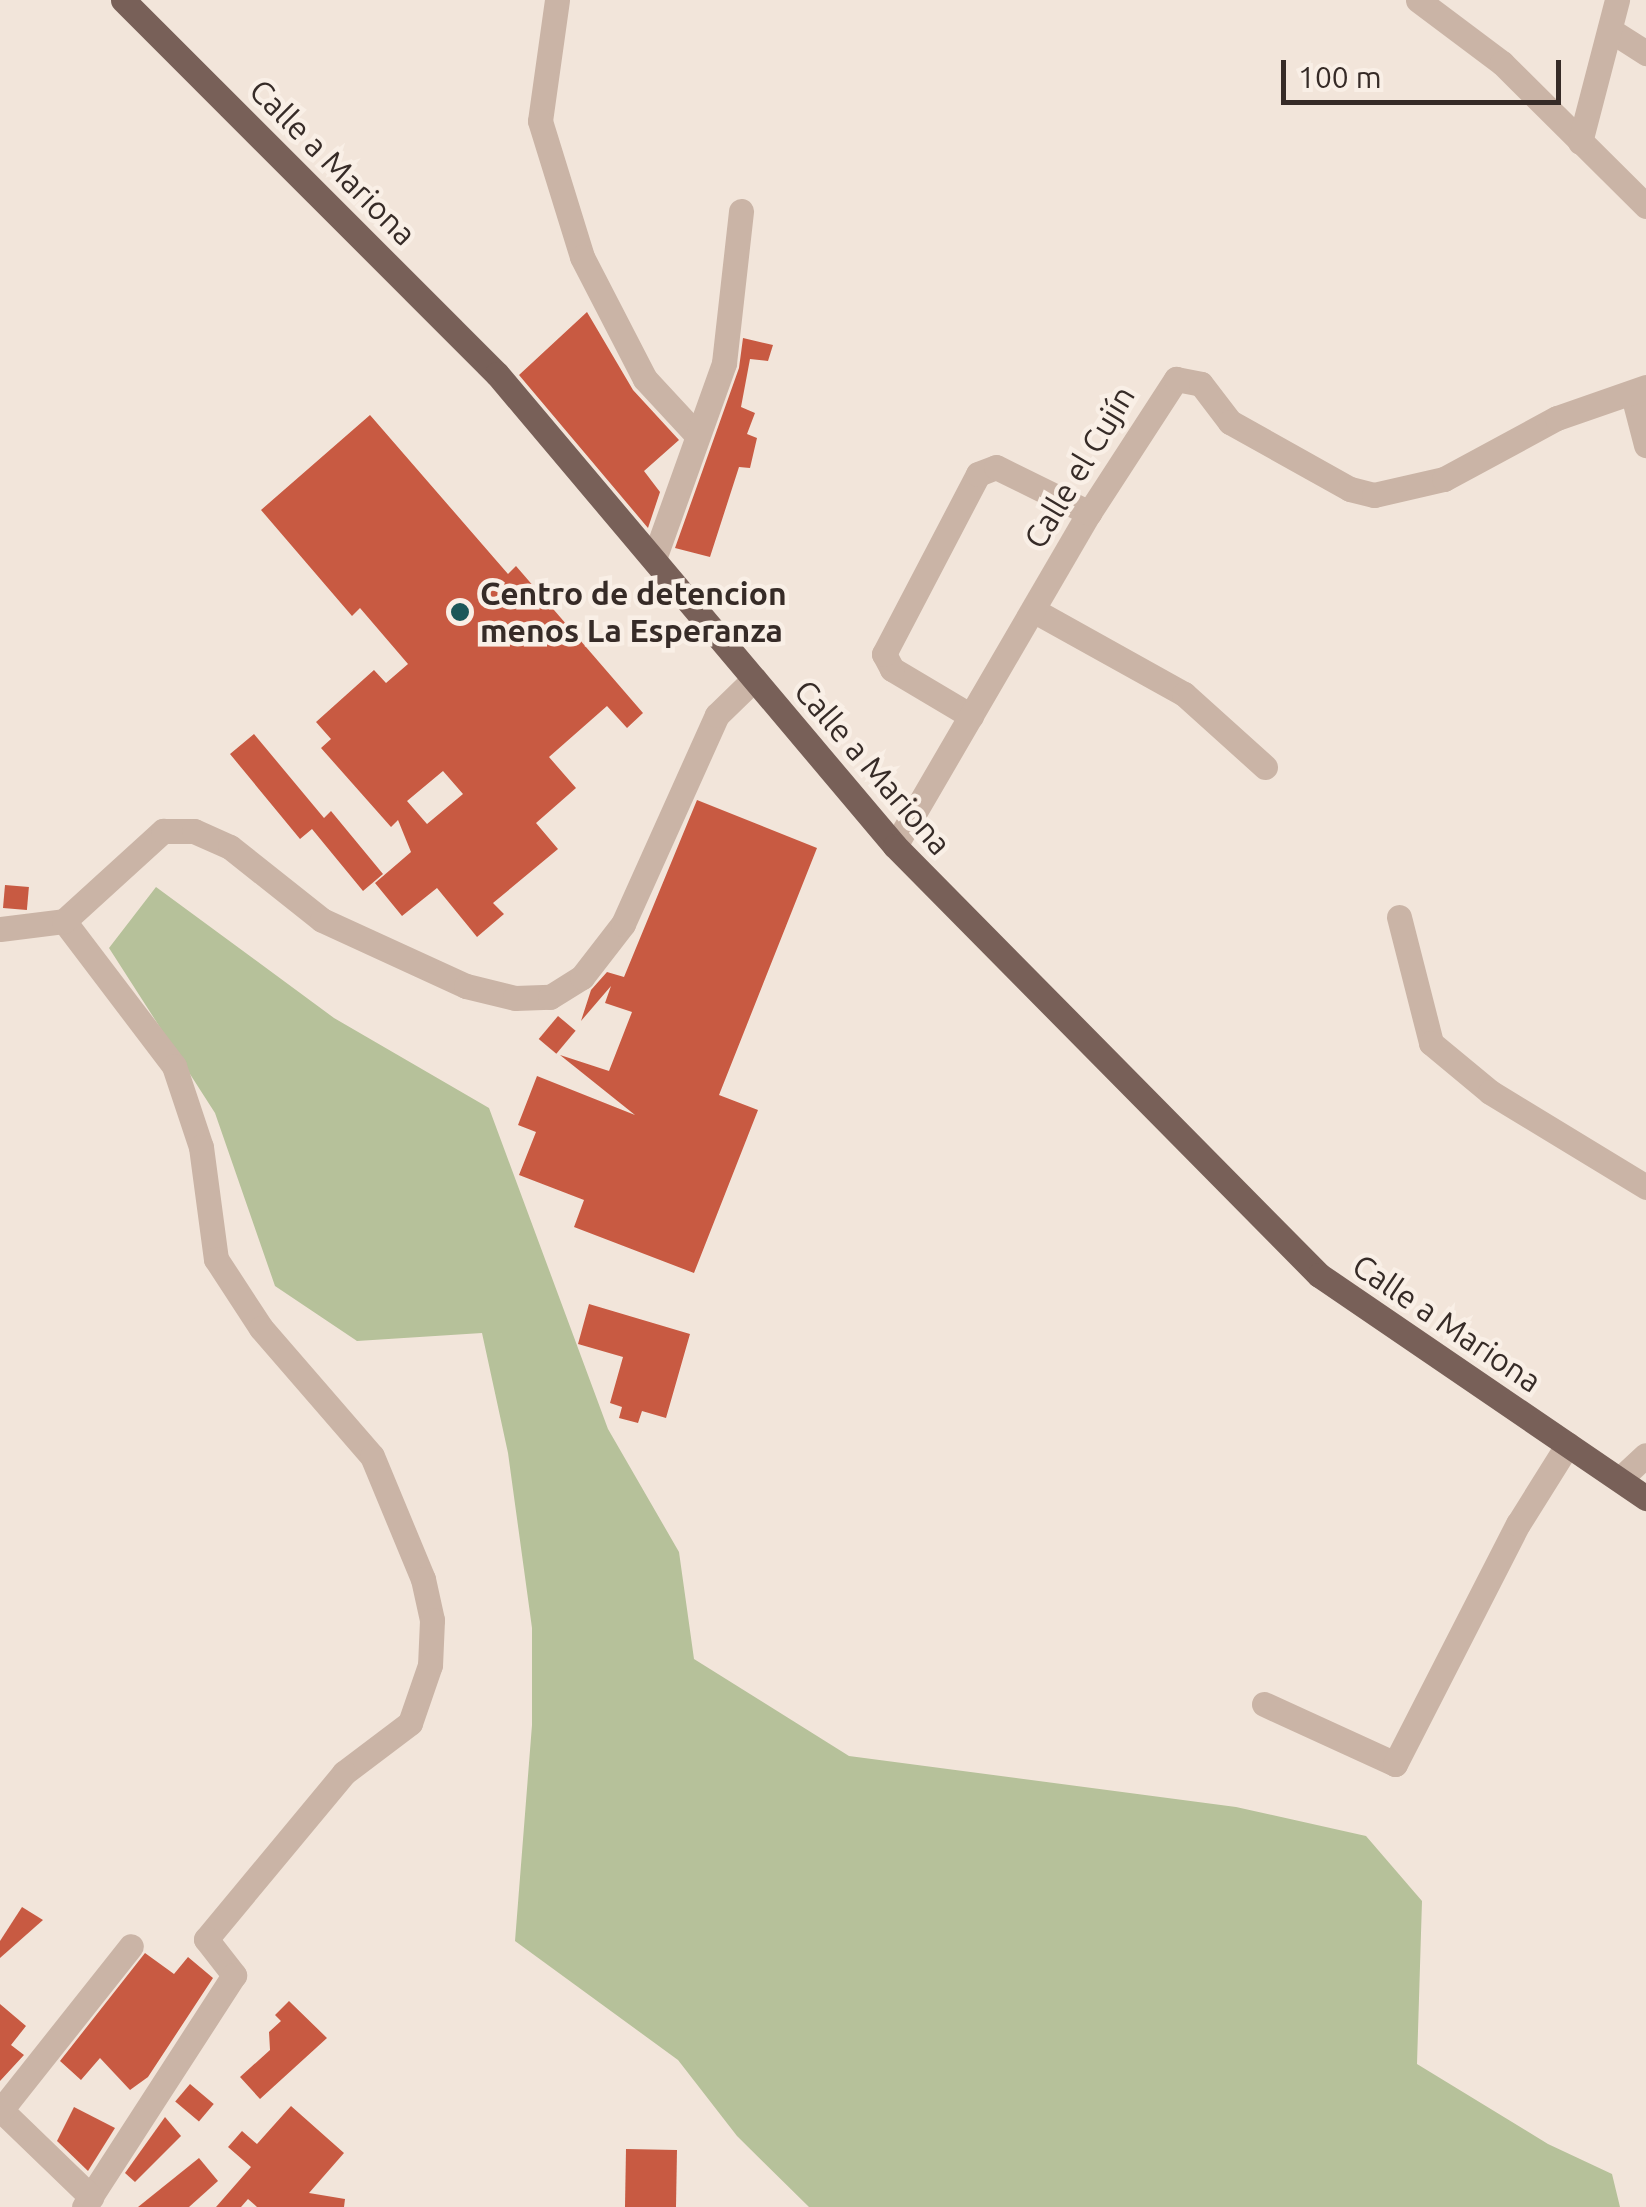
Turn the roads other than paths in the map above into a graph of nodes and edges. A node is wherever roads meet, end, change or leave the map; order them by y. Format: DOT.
graph roads {
  1 [pos="123,0"];
  2 [pos="557,0"];
  3 [pos="1418,0"];
  4 [pos="1617,0"];
  5 [pos="1610,30"];
  6 [pos="1646,53"];
  7 [pos="1580,142"];
  8 [pos="1646,206"];
  9 [pos="740,211"];
  10 [pos="1640,391"];
  11 [pos="695,433"];
  12 [pos="1646,444"];
  13 [pos="1090,513"];
  14 [pos="655,556"];
  15 [pos="1033,610"];
  16 [pos="754,679"];
  17 [pos="971,716"];
  18 [pos="1265,767"];
  19 [pos="895,846"];
  20 [pos="1399,916"];
  21 [pos="64,921"];
  22 [pos="0,928"];
  23 [pos="1646,1187"];
  24 [pos="1568,1444"];
  25 [pos="1646,1455"];
  26 [pos="1620,1480"];
  27 [pos="1646,1498"];
  28 [pos="1264,1704"];
  29 [pos="131,1946"];
  30 [pos="0,2109"];
  31 [pos="88,2202"];
  1 -- 14 [label="main road, Calle a Mariona"];
  2 -- 11 [label="street"];
  3 -- 7 [label="street"];
  4 -- 5 [label="street"];
  5 -- 6 [label="street"];
  5 -- 7 [label="street"];
  7 -- 8 [label="street"];
  9 -- 11 [label="street"];
  10 -- 12 [label="street"];
  10 -- 13 [label="street, Calle el Cujín"];
  11 -- 14 [label="street"];
  13 -- 15 [label="street, Calle el Cujín"];
  13 -- 17 [label="street"];
  14 -- 16 [label="main road, Calle a Mariona"];
  15 -- 17 [label="street, Calle el Cujín"];
  15 -- 18 [label="street"];
  16 -- 19 [label="main road, Calle a Mariona"];
  16 -- 21 [label="street"];
  17 -- 19 [label="street, Calle el Cujín"];
  19 -- 24 [label="main road, Calle a Mariona"];
  20 -- 23 [label="street"];
  21 -- 22 [label="street"];
  21 -- 31 [label="street"];
  24 -- 26 [label="main road, Calle a Mariona"];
  24 -- 28 [label="street"];
  25 -- 26 [label="street"];
  26 -- 27 [label="main road, Calle a Mariona"];
  29 -- 30 [label="street"];
  30 -- 31 [label="street"];
}
